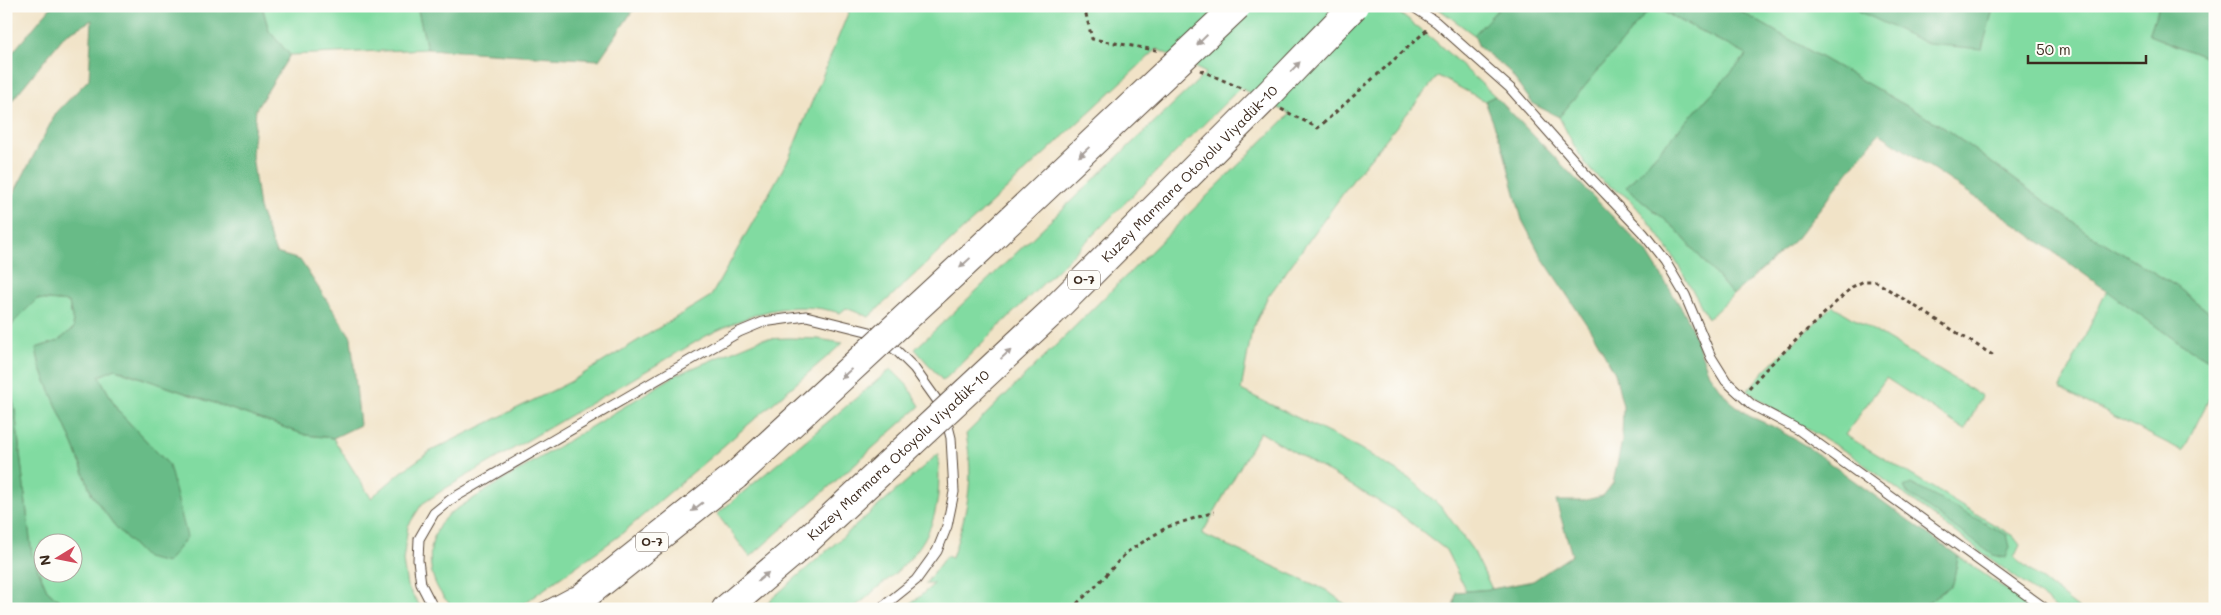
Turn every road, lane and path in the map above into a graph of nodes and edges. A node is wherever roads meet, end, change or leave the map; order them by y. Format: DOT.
graph roads {
  1 [pos="1237,6"];
  2 [pos="1354,6"];
  3 [pos="1412,6"];
  4 [pos="1994,356"];
  5 [pos="1742,396"];
  6 [pos="1214,512"];
  7 [pos="621,567"];
  8 [pos="427,595"];
  9 [pos="434,609"];
  10 [pos="441,609"];
  11 [pos="540,609"];
  12 [pos="568,609"];
  13 [pos="726,609"];
  14 [pos="880,609"];
  15 [pos="1072,609"];
  16 [pos="2046,609"];
  1 -- 7 [label="highway, O-7, one-way, bridge"];
  13 -- 2 [label="highway, Kuzey Marmara Otoyolu Viyadük-10 / O-7, one-way, bridge"];
  3 -- 5 [label="lane"];
  4 -- 5 [label="path"];
  5 -- 16 [label="lane"];
  6 -- 15 [label="path"];
  7 -- 11 [label="lane"];
  7 -- 12 [label="highway, O-7"];
  8 -- 9 [label="lane"];
  8 -- 10 [label="lane"];
  8 -- 14 [label="lane"];
}
